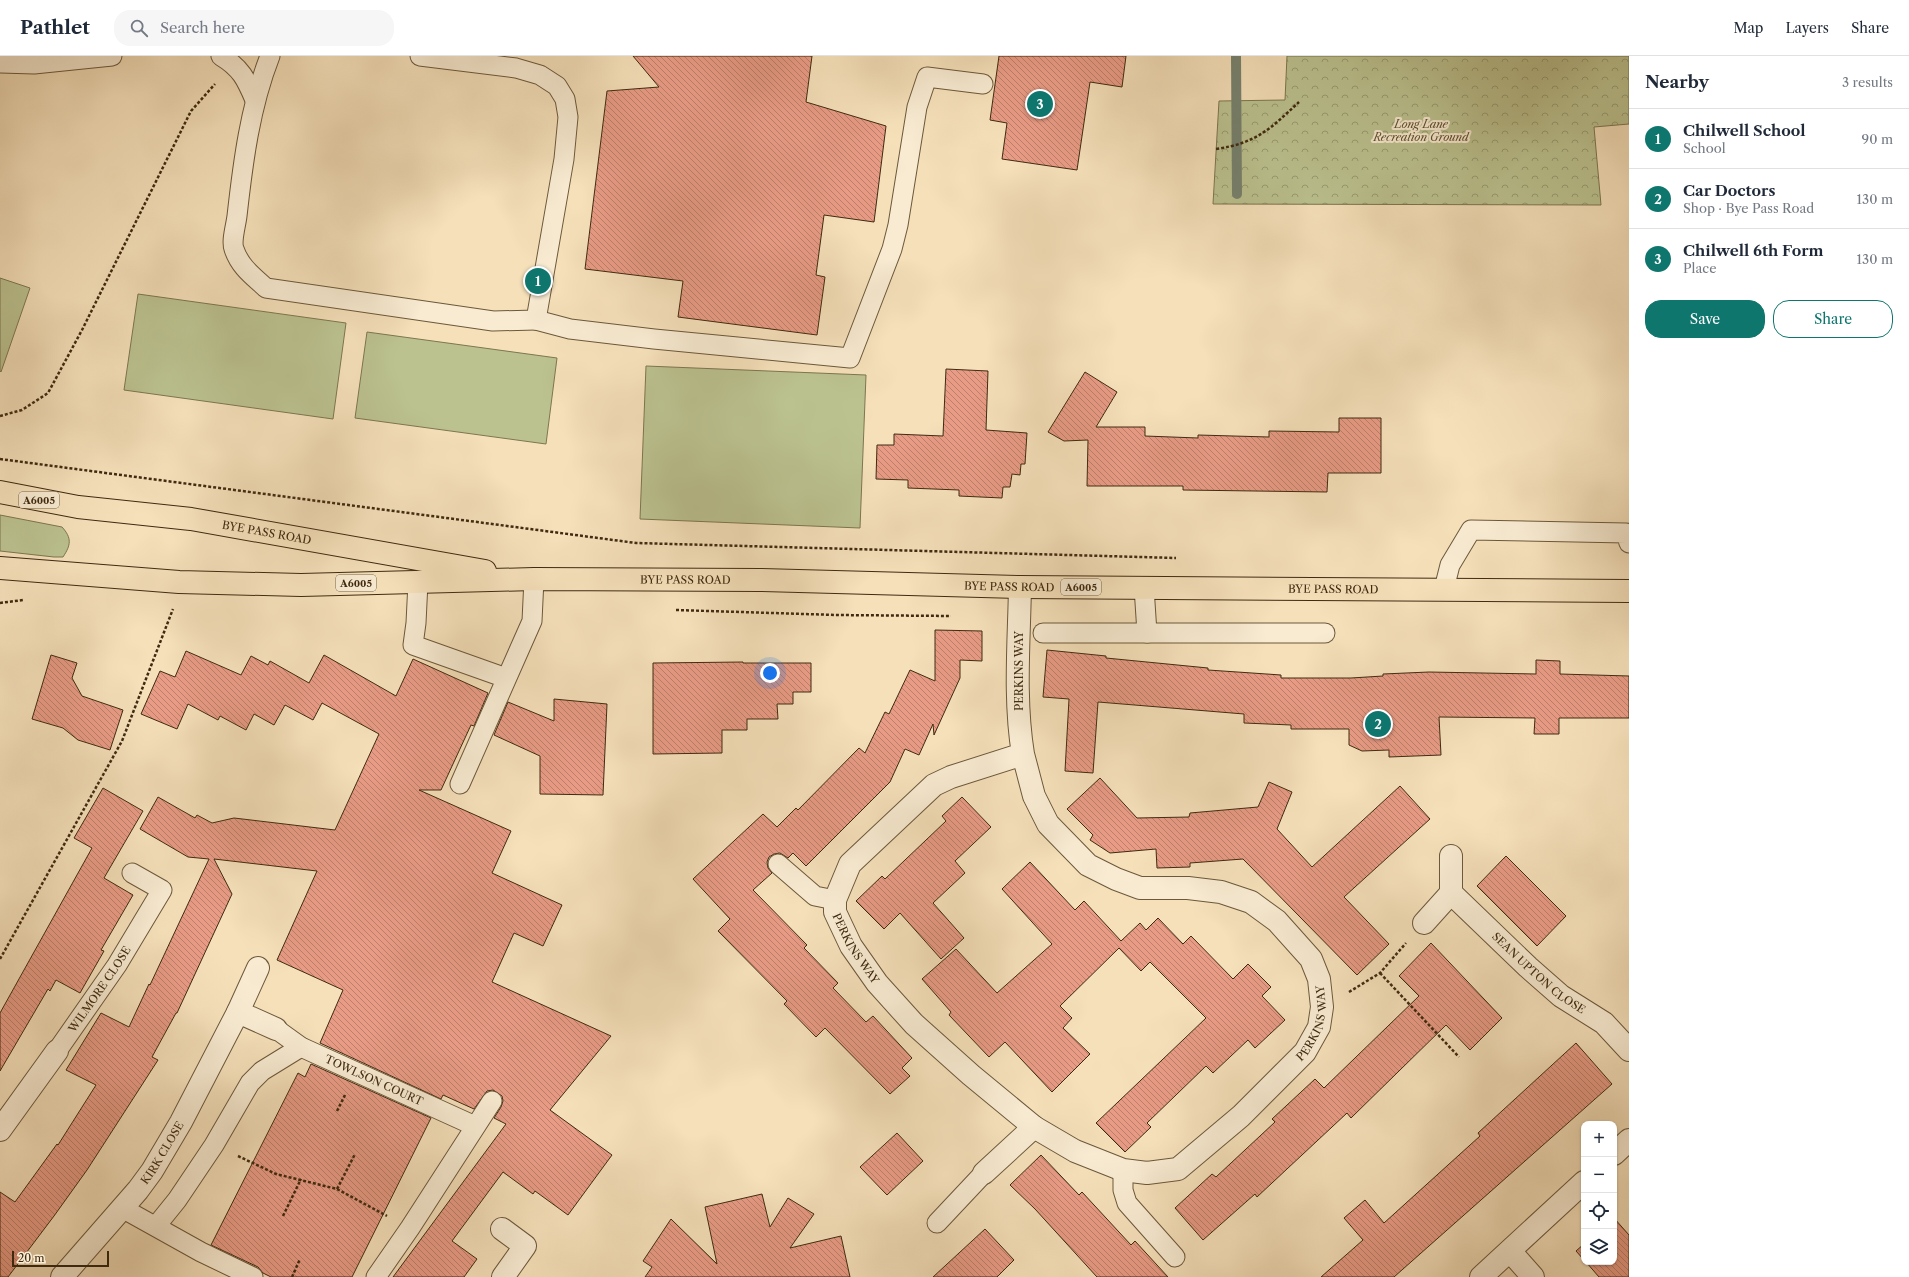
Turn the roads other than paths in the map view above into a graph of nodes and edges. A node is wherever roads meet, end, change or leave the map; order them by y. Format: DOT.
graph roads {
  1 [pos="112,56"];
  2 [pos="270,56"];
  3 [pos="420,56"];
  4 [pos="227,60"];
  5 [pos="0,63"];
  6 [pos="983,84"];
  7 [pos="255,100"];
  8 [pos="536,320"];
  9 [pos="0,492"];
  10 [pos="1629,543"];
  11 [pos="0,568"];
  12 [pos="534,579"];
  13 [pos="418,582"];
  14 [pos="1020,587"];
  15 [pos="1144,587"];
  16 [pos="1444,589"];
  17 [pos="1629,591"];
  18 [pos="1043,632"];
  19 [pos="1147,633"];
  20 [pos="1325,633"];
  21 [pos="506,678"];
  22 [pos="1023,754"];
  23 [pos="460,784"];
  24 [pos="1451,856"];
  25 [pos="778,864"];
  26 [pos="132,872"];
  27 [pos="1451,893"];
  28 [pos="835,900"];
  29 [pos="1424,923"];
  30 [pos="258,968"];
  31 [pos="238,1012"];
  32 [pos="276,1029"];
  33 [pos="301,1047"];
  34 [pos="1629,1050"];
  35 [pos="57,1051"];
  36 [pos="492,1101"];
  37 [pos="4,1117"];
  38 [pos="475,1126"];
  39 [pos="1034,1127"];
  40 [pos="1629,1140"];
  41 [pos="1617,1151"];
  42 [pos="1123,1170"];
  43 [pos="984,1173"];
  44 [pos="1581,1185"];
  45 [pos="122,1208"];
  46 [pos="937,1223"];
  47 [pos="156,1226"];
  48 [pos="502,1229"];
  49 [pos="1510,1251"];
  50 [pos="1175,1256"];
  51 [pos="62,1277"];
  52 [pos="253,1277"];
  53 [pos="376,1277"];
  54 [pos="503,1277"];
  55 [pos="1481,1277"];
  56 [pos="1533,1277"];
  1 -- 5 [label="lane"];
  2 -- 7 [label="lane"];
  3 -- 8 [label="lane"];
  4 -- 7 [label="lane"];
  6 -- 8 [label="lane"];
  7 -- 8 [label="lane"];
  9 -- 12 [label="main road, BYE PASS ROAD / A6005"];
  10 -- 16 [label="lane"];
  11 -- 13 [label="main road, BYE PASS ROAD / A6005"];
  12 -- 13 [label="main road, BYE PASS ROAD / A6005"];
  12 -- 14 [label="main road, BYE PASS ROAD / A6005"];
  12 -- 21 [label="lane"];
  13 -- 21 [label="lane"];
  14 -- 15 [label="main road, BYE PASS ROAD / A6005"];
  14 -- 22 [label="street, PERKINS WAY"];
  15 -- 16 [label="main road, BYE PASS ROAD / A6005"];
  15 -- 19 [label="lane"];
  16 -- 17 [label="main road, BYE PASS ROAD / A6005"];
  18 -- 19 [label="lane"];
  19 -- 20 [label="lane"];
  21 -- 23 [label="lane"];
  22 -- 28 [label="street, PERKINS WAY"];
  22 -- 42 [label="street, PERKINS WAY"];
  24 -- 27 [label="street"];
  25 -- 28 [label="lane"];
  26 -- 35 [label="lane, WILMORE CLOSE"];
  27 -- 29 [label="street"];
  27 -- 34 [label="street, SEAN UPTON CLOSE"];
  28 -- 39 [label="street, PERKINS WAY"];
  30 -- 31 [label="street, KIRK CLOSE"];
  31 -- 32 [label="street"];
  31 -- 45 [label="street, KIRK CLOSE"];
  32 -- 33 [label="lane, TOWLSON COURT"];
  33 -- 38 [label="lane, TOWLSON COURT"];
  33 -- 47 [label="lane"];
  35 -- 37 [label="street, WILMORE CLOSE"];
  36 -- 38 [label="lane"];
  38 -- 53 [label="lane"];
  39 -- 42 [label="street, PERKINS WAY"];
  39 -- 43 [label="street"];
  40 -- 41 [label="street"];
  42 -- 50 [label="lane"];
  43 -- 46 [label="lane"];
  44 -- 49 [label="street"];
  45 -- 47 [label="lane"];
  45 -- 51 [label="street, KIRK CLOSE"];
  47 -- 52 [label="lane"];
  48 -- 54 [label="street"];
  49 -- 55 [label="street"];
  49 -- 56 [label="street"];
}
